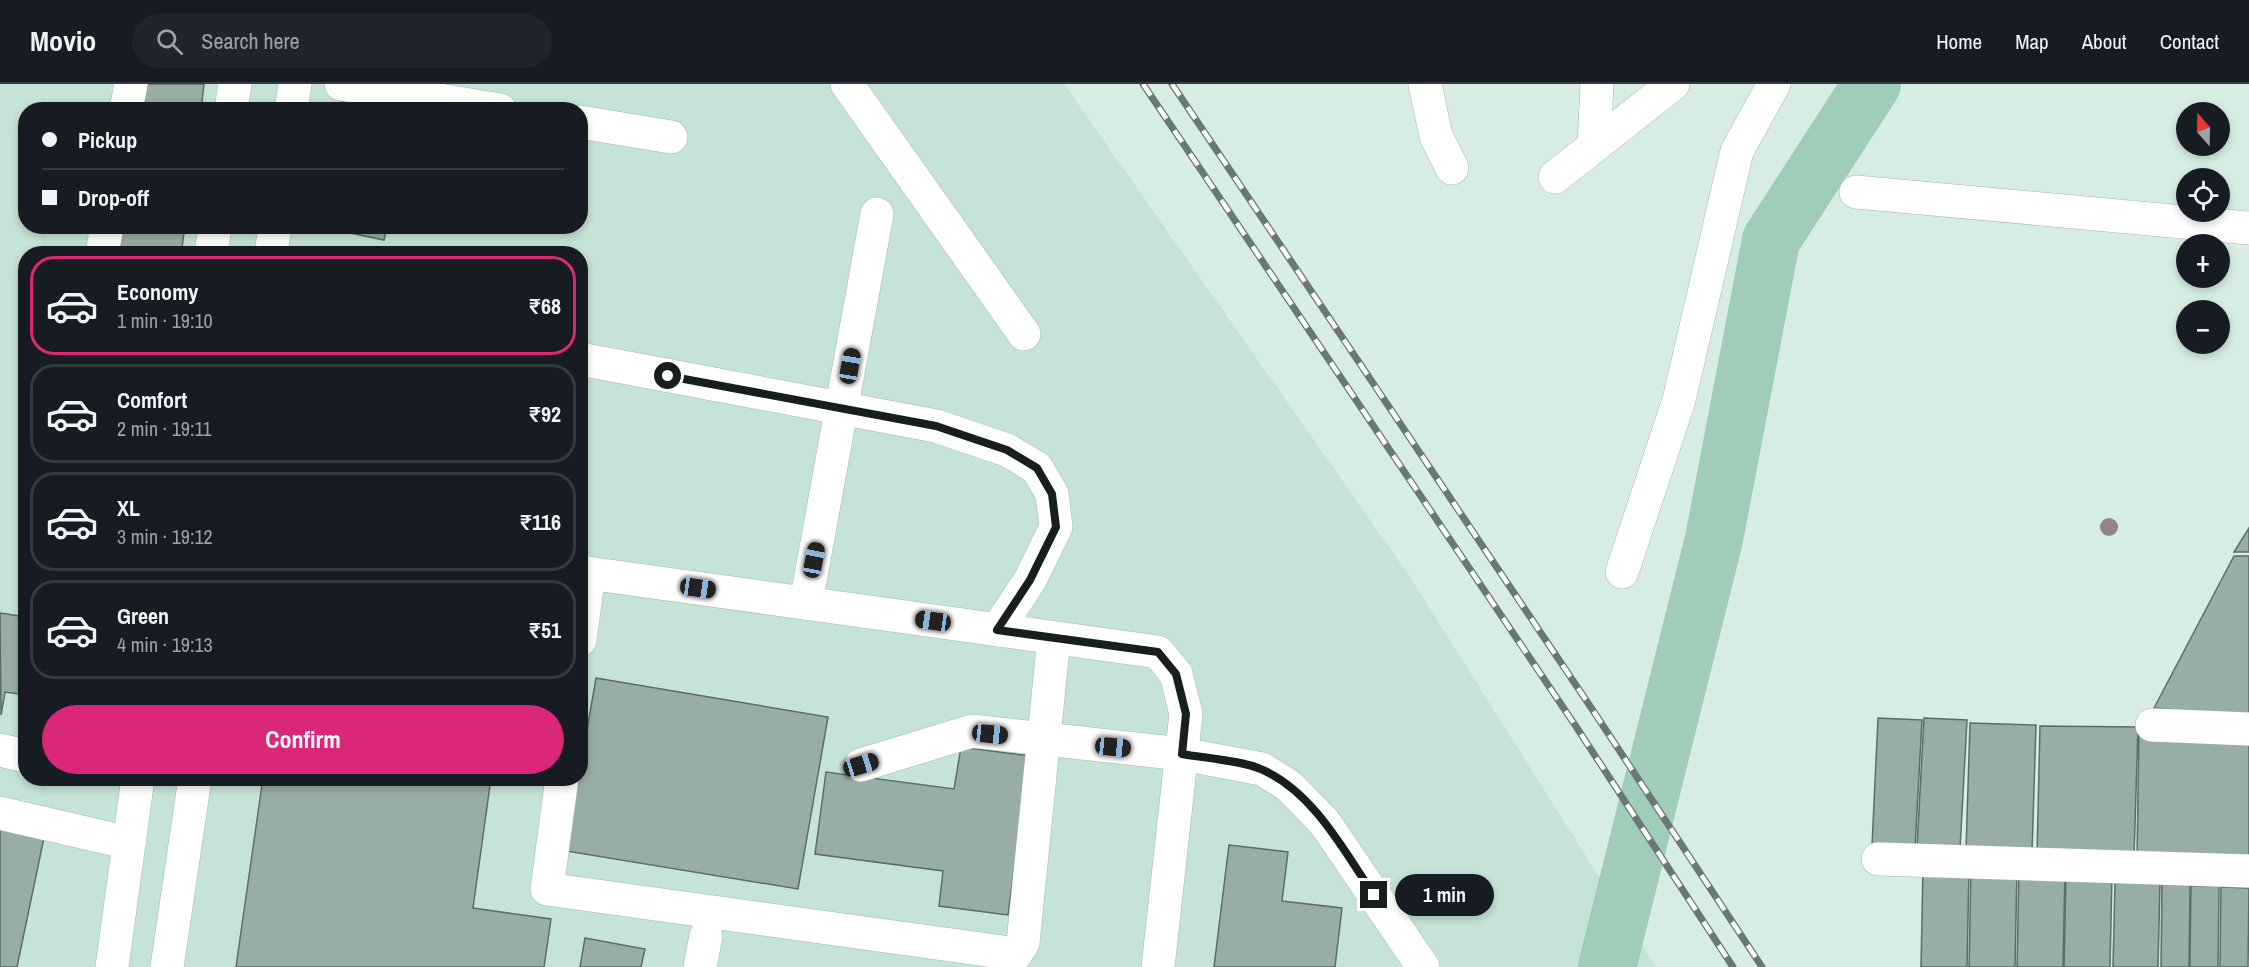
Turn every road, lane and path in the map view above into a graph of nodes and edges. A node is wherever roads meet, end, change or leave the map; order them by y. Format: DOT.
graph roads {
  1 [pos="131,84"];
  2 [pos="235,84"];
  3 [pos="295,84"];
  4 [pos="341,84"];
  5 [pos="847,84"];
  6 [pos="1425,84"];
  7 [pos="1597,84"];
  8 [pos="1673,84"];
  9 [pos="1774,84"];
  10 [pos="128,102"];
  11 [pos="232,102"];
  12 [pos="292,102"];
  13 [pos="451,102"];
  14 [pos="588,123"];
  15 [pos="671,137"];
  16 [pos="1594,145"];
  17 [pos="1452,168"];
  18 [pos="1555,177"];
  19 [pos="1856,192"];
  20 [pos="877,214"];
  21 [pos="2249,228"];
  22 [pos="1024,333"];
  23 [pos="588,361"];
  24 [pos="843,409"];
  25 [pos="588,572"];
  26 [pos="1622,572"];
  27 [pos="806,603"];
  28 [pos="997,630"];
  29 [pos="1054,638"];
  30 [pos="2152,725"];
  31 [pos="2249,729"];
  32 [pos="1044,740"];
  33 [pos="0,750"];
  34 [pos="18,754"];
  35 [pos="1182,754"];
  36 [pos="861,765"];
  37 [pos="137,786"];
  38 [pos="194,786"];
  39 [pos="561,786"];
  40 [pos="0,813"];
  41 [pos="129,843"];
  42 [pos="1878,859"];
  43 [pos="2249,871"];
  44 [pos="112,967"];
  45 [pos="167,967"];
  46 [pos="1158,967"];
  47 [pos="1423,967"];
  1 -- 10 [label="street"];
  2 -- 11 [label="street"];
  3 -- 12 [label="street"];
  4 -- 13 [label="street"];
  5 -- 22 [label="street"];
  6 -- 17 [label="street"];
  7 -- 16 [label="street"];
  8 -- 16 [label="street"];
  9 -- 26 [label="street"];
  14 -- 15 [label="street"];
  16 -- 18 [label="street"];
  19 -- 21 [label="street"];
  20 -- 24 [label="street"];
  23 -- 24 [label="street"];
  24 -- 27 [label="street"];
  24 -- 28 [label="street"];
  25 -- 27 [label="street"];
  27 -- 28 [label="street"];
  28 -- 29 [label="street"];
  29 -- 32 [label="street"];
  29 -- 35 [label="street"];
  30 -- 31 [label="street"];
  32 -- 35 [label="street"];
  32 -- 36 [label="street"];
  32 -- 39 [label="street"];
  33 -- 34 [label="street"];
  35 -- 46 [label="street"];
  35 -- 47 [label="street"];
  37 -- 41 [label="street"];
  38 -- 45 [label="street"];
  40 -- 41 [label="street"];
  41 -- 44 [label="street"];
  42 -- 43 [label="street"];
}
